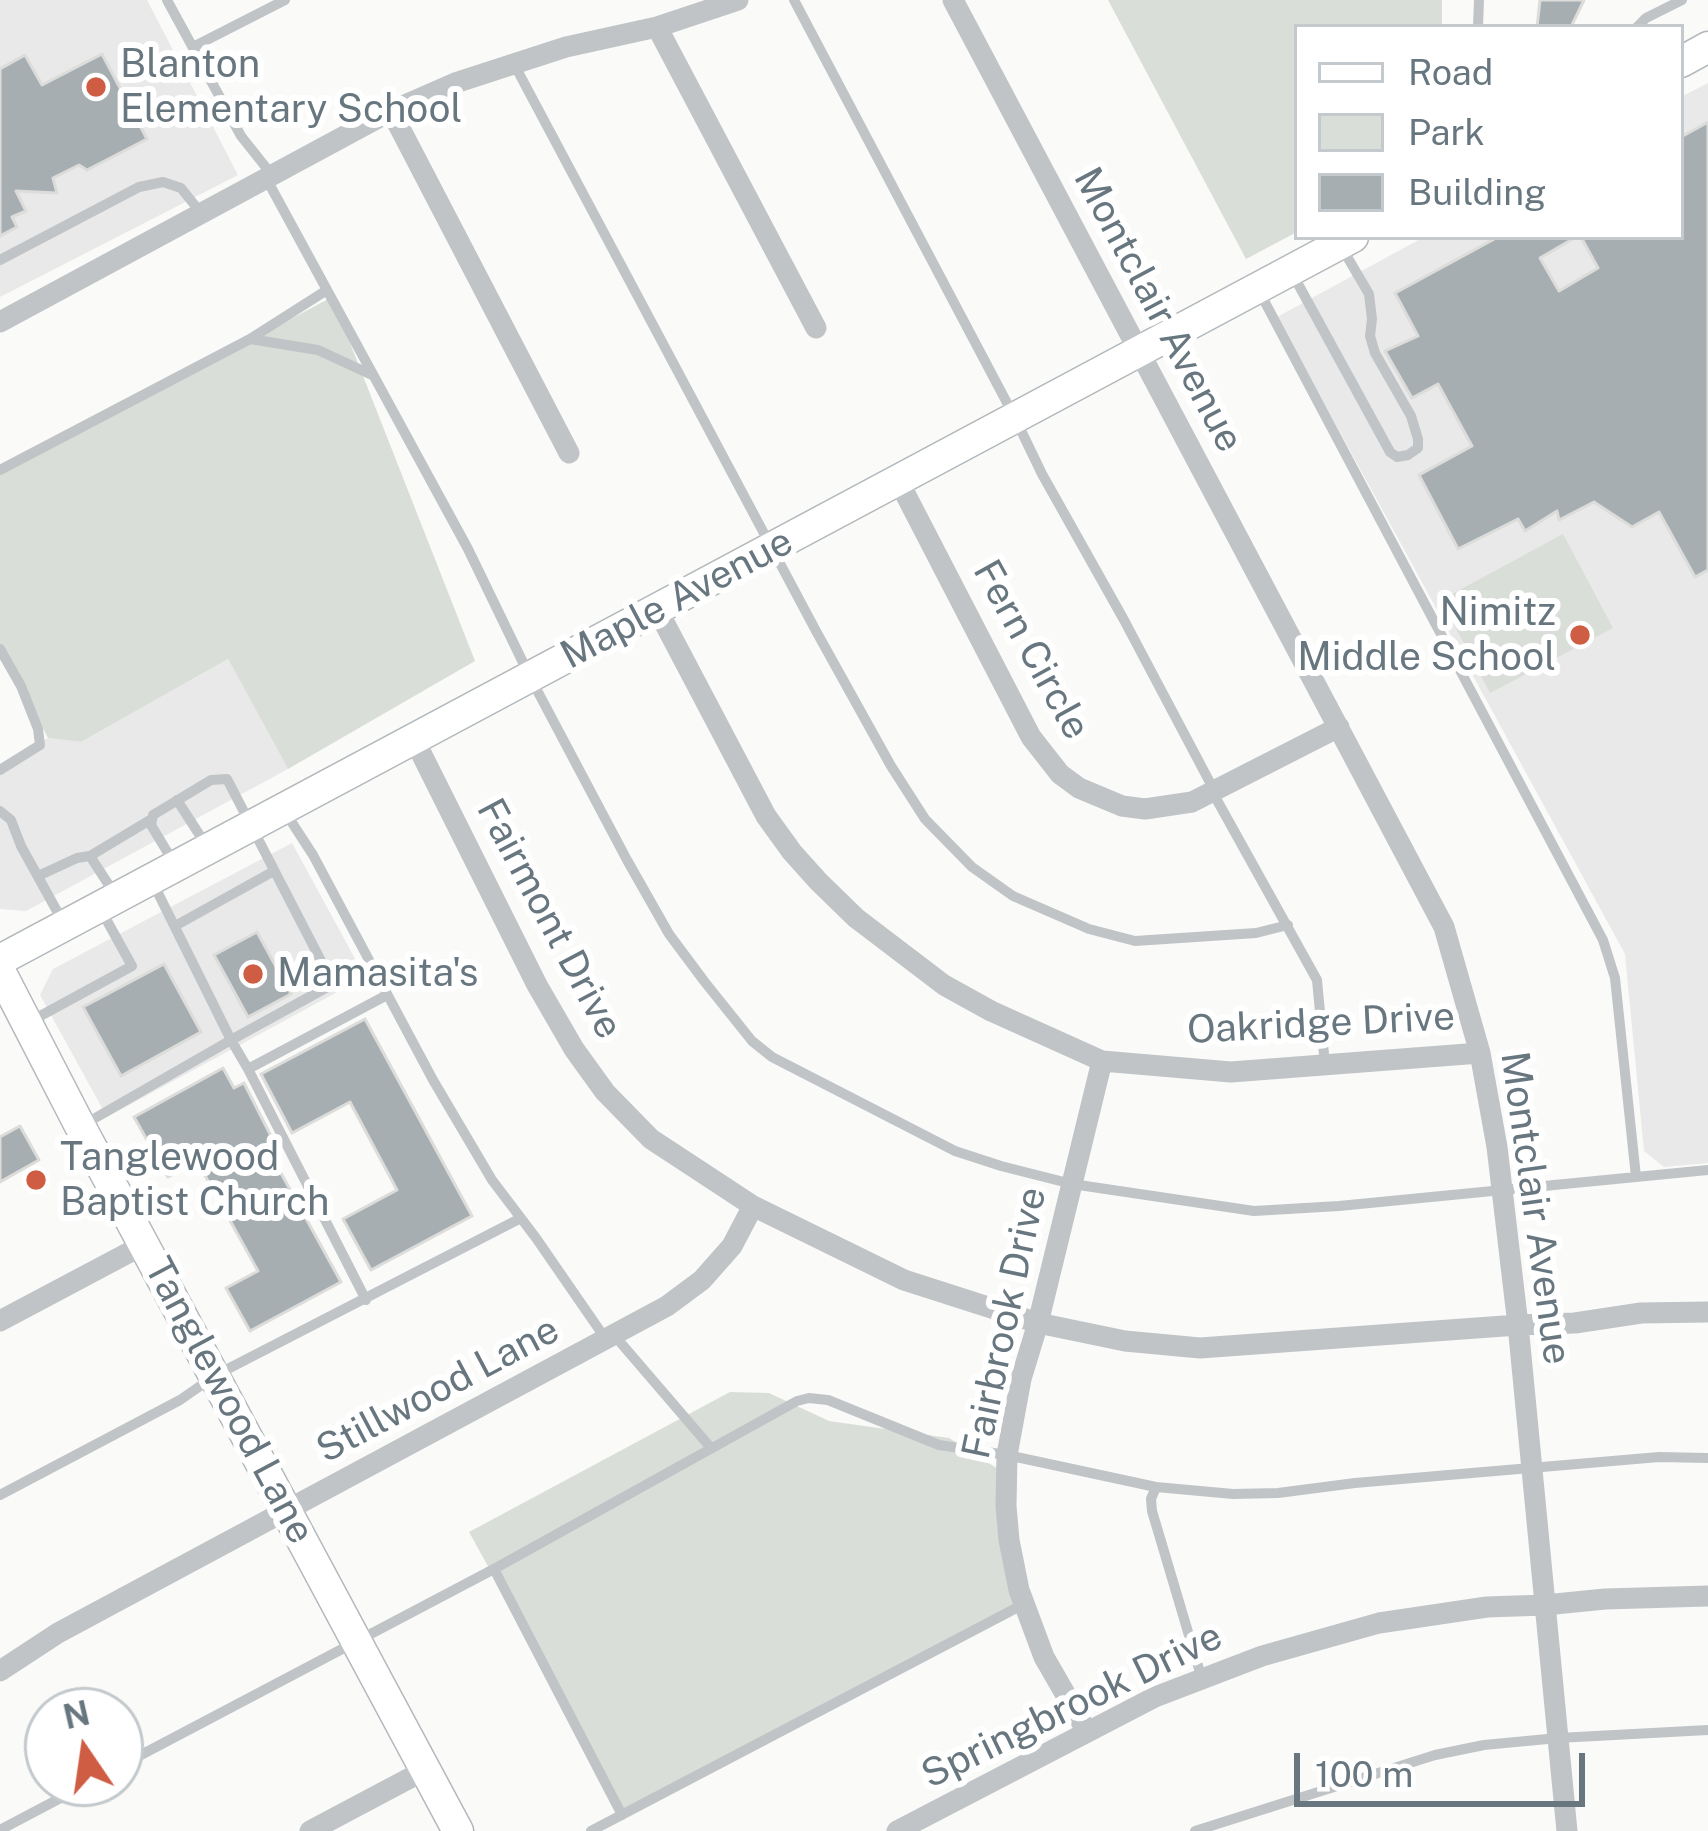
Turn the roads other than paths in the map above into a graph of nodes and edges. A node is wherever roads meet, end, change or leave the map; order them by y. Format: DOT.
graph roads {
  1 [pos="167,0"];
  2 [pos="285,0"];
  3 [pos="738,0"];
  4 [pos="794,0"];
  5 [pos="953,0"];
  6 [pos="1682,0"];
  7 [pos="1640,24"];
  8 [pos="657,26"];
  9 [pos="193,47"];
  10 [pos="514,64"];
  11 [pos="391,111"];
  12 [pos="269,177"];
  13 [pos="201,213"];
  14 [pos="1347,241"];
  15 [pos="0,260"];
  16 [pos="1291,271"];
  17 [pos="1257,288"];
  18 [pos="327,290"];
  19 [pos="0,322"];
  20 [pos="816,328"];
  21 [pos="250,339"];
  22 [pos="1139,351"];
  23 [pos="374,376"];
  24 [pos="1015,418"];
  25 [pos="569,453"];
  26 [pos="0,470"];
  27 [pos="898,480"];
  28 [pos="773,547"];
  29 [pos="657,609"];
  30 [pos="2,656"];
  31 [pos="530,677"];
  32 [pos="1339,727"];
  33 [pos="414,739"];
  34 [pos="0,770"];
  35 [pos="1214,792"];
  36 [pos="177,800"];
  37 [pos="283,809"];
  38 [pos="0,811"];
  39 [pos="150,820"];
  40 [pos="252,826"];
  41 [pos="208,849"];
  42 [pos="90,856"];
  43 [pos="274,871"];
  44 [pos="164,873"];
  45 [pos="38,876"];
  46 [pos="108,902"];
  47 [pos="1288,925"];
  48 [pos="65,926"];
  49 [pos="176,926"];
  50 [pos="0,960"];
  51 [pos="371,963"];
  52 [pos="0,970"];
  53 [pos="333,984"];
  54 [pos="387,994"];
  55 [pos="28,1023"];
  56 [pos="231,1040"];
  57 [pos="1480,1053"];
  58 [pos="1102,1061"];
  59 [pos="1325,1065"];
  60 [pos="248,1069"];
  61 [pos="80,1126"];
  62 [pos="1708,1170"];
  63 [pos="1636,1177"];
  64 [pos="1072,1184"];
  65 [pos="1502,1189"];
  66 [pos="753,1206"];
  67 [pos="521,1218"];
  68 [pos="146,1244"];
  69 [pos="367,1300"];
  70 [pos="1708,1312"];
  71 [pos="0,1321"];
  72 [pos="1038,1323"];
  73 [pos="1518,1325"];
  74 [pos="610,1337"];
  75 [pos="215,1375"];
  76 [pos="711,1448"];
  77 [pos="1007,1455"];
  78 [pos="1708,1458"];
  79 [pos="1532,1468"];
  80 [pos="1156,1486"];
  81 [pos="0,1495"];
  82 [pos="288,1512"];
  83 [pos="494,1569"];
  84 [pos="1708,1596"];
  85 [pos="1024,1604"];
  86 [pos="1545,1605"];
  87 [pos="357,1640"];
  88 [pos="0,1671"];
  89 [pos="1202,1679"];
  90 [pos="1086,1730"];
  91 [pos="1708,1730"];
  92 [pos="1558,1738"];
  93 [pos="144,1753"];
  94 [pos="425,1770"];
  95 [pos="43,1807"];
  96 [pos="622,1815"];
  97 [pos="0,1830"];
  98 [pos="310,1831"];
  99 [pos="458,1831"];
  100 [pos="591,1831"];
  101 [pos="897,1831"];
  102 [pos="1195,1831"];
  103 [pos="1567,1831"];
  1 -- 9 [label="lane"];
  2 -- 9 [label="lane"];
  3 -- 8 [label="street"];
  4 -- 24 [label="lane"];
  5 -- 22 [label="street, Montclair Avenue"];
  6 -- 7 [label="lane"];
  8 -- 10 [label="street"];
  8 -- 20 [label="street"];
  9 -- 12 [label="lane"];
  10 -- 11 [label="street"];
  10 -- 28 [label="lane"];
  11 -- 12 [label="street"];
  11 -- 25 [label="street"];
  12 -- 13 [label="street"];
  12 -- 18 [label="lane"];
  13 -- 15 [label="lane"];
  13 -- 19 [label="street"];
  14 -- 16 [label="main road, Maple Avenue"];
  14 -- 16 [label="lane"];
  16 -- 17 [label="main road, Maple Avenue"];
  17 -- 22 [label="main road, Maple Avenue"];
  17 -- 63 [label="lane"];
  18 -- 21 [label="lane"];
  18 -- 23 [label="lane"];
  21 -- 23 [label="lane"];
  21 -- 26 [label="lane"];
  22 -- 24 [label="main road, Maple Avenue"];
  22 -- 32 [label="street, Montclair Avenue"];
  23 -- 31 [label="lane"];
  24 -- 27 [label="main road, Maple Avenue"];
  24 -- 35 [label="lane"];
  27 -- 28 [label="main road, Maple Avenue"];
  27 -- 35 [label="street, Fern Circle"];
  28 -- 29 [label="main road, Maple Avenue"];
  28 -- 47 [label="lane"];
  29 -- 31 [label="main road, Maple Avenue"];
  29 -- 58 [label="street, Oakridge Drive"];
  30 -- 34 [label="lane"];
  31 -- 33 [label="main road, Maple Avenue"];
  31 -- 64 [label="lane"];
  32 -- 35 [label="street, Fern Circle"];
  32 -- 57 [label="street, Montclair Avenue"];
  33 -- 37 [label="main road, Maple Avenue"];
  33 -- 66 [label="street, Fairmont Drive"];
  35 -- 47 [label="lane"];
  36 -- 39 [label="lane"];
  36 -- 40 [label="lane"];
  36 -- 41 [label="lane"];
  37 -- 40 [label="main road, Maple Avenue"];
  37 -- 51 [label="lane"];
  38 -- 45 [label="lane"];
  39 -- 42 [label="lane"];
  39 -- 44 [label="lane"];
  40 -- 41 [label="main road, Maple Avenue"];
  40 -- 43 [label="lane"];
  41 -- 44 [label="main road, Maple Avenue"];
  42 -- 45 [label="lane"];
  42 -- 46 [label="lane"];
  43 -- 49 [label="lane"];
  43 -- 53 [label="lane"];
  44 -- 46 [label="main road, Maple Avenue"];
  44 -- 49 [label="lane"];
  45 -- 48 [label="lane"];
  46 -- 48 [label="main road, Maple Avenue"];
  46 -- 55 [label="lane"];
  47 -- 59 [label="lane"];
  48 -- 50 [label="main road, Maple Avenue"];
  49 -- 56 [label="lane"];
  51 -- 53 [label="lane"];
  51 -- 54 [label="lane"];
  52 -- 55 [label="main road, Tanglewood Lane"];
  53 -- 56 [label="lane"];
  54 -- 60 [label="lane"];
  54 -- 67 [label="lane"];
  55 -- 61 [label="main road, Tanglewood Lane"];
  56 -- 60 [label="lane"];
  56 -- 61 [label="lane"];
  57 -- 59 [label="street, Oakridge Drive"];
  57 -- 65 [label="street, Montclair Avenue"];
  58 -- 59 [label="street, Oakridge Drive"];
  58 -- 64 [label="street, Fairbrook Drive"];
  60 -- 69 [label="lane"];
  61 -- 68 [label="main road, Tanglewood Lane"];
  62 -- 63 [label="lane"];
  63 -- 65 [label="lane"];
  64 -- 65 [label="lane"];
  64 -- 72 [label="street, Fairbrook Drive"];
  65 -- 73 [label="street, Montclair Avenue"];
  66 -- 72 [label="street, Fairmont Drive"];
  66 -- 74 [label="street, Stillwood Lane"];
  67 -- 69 [label="lane"];
  67 -- 74 [label="lane"];
  68 -- 71 [label="street"];
  68 -- 75 [label="main road, Tanglewood Lane"];
  69 -- 75 [label="lane"];
  70 -- 73 [label="street, Fairmont Drive"];
  72 -- 73 [label="street, Fairmont Drive"];
  72 -- 77 [label="street, Fairbrook Drive"];
  73 -- 79 [label="street, Montclair Avenue"];
  74 -- 76 [label="lane"];
  74 -- 82 [label="street, Stillwood Lane"];
  75 -- 81 [label="lane"];
  75 -- 82 [label="main road, Tanglewood Lane"];
  76 -- 77 [label="lane"];
  76 -- 83 [label="lane"];
  77 -- 80 [label="lane"];
  77 -- 85 [label="street, Fairbrook Drive"];
  78 -- 79 [label="lane"];
  79 -- 80 [label="lane"];
  79 -- 86 [label="street, Montclair Avenue"];
  80 -- 89 [label="lane"];
  82 -- 87 [label="main road, Tanglewood Lane"];
  82 -- 88 [label="street, Stillwood Lane"];
  83 -- 87 [label="lane"];
  83 -- 96 [label="lane"];
  84 -- 86 [label="street, Springbrook Drive"];
  85 -- 90 [label="street, Fairbrook Drive"];
  85 -- 96 [label="lane"];
  86 -- 89 [label="street, Springbrook Drive"];
  86 -- 92 [label="street, Montclair Avenue"];
  87 -- 93 [label="lane"];
  87 -- 94 [label="main road, Tanglewood Lane"];
  89 -- 90 [label="street, Springbrook Drive"];
  90 -- 101 [label="street, Springbrook Drive"];
  91 -- 92 [label="lane"];
  92 -- 102 [label="lane"];
  92 -- 103 [label="street, Montclair Avenue"];
  94 -- 98 [label="street"];
  94 -- 99 [label="main road, Tanglewood Lane"];
  95 -- 97 [label="lane"];
  96 -- 100 [label="lane"];
}
